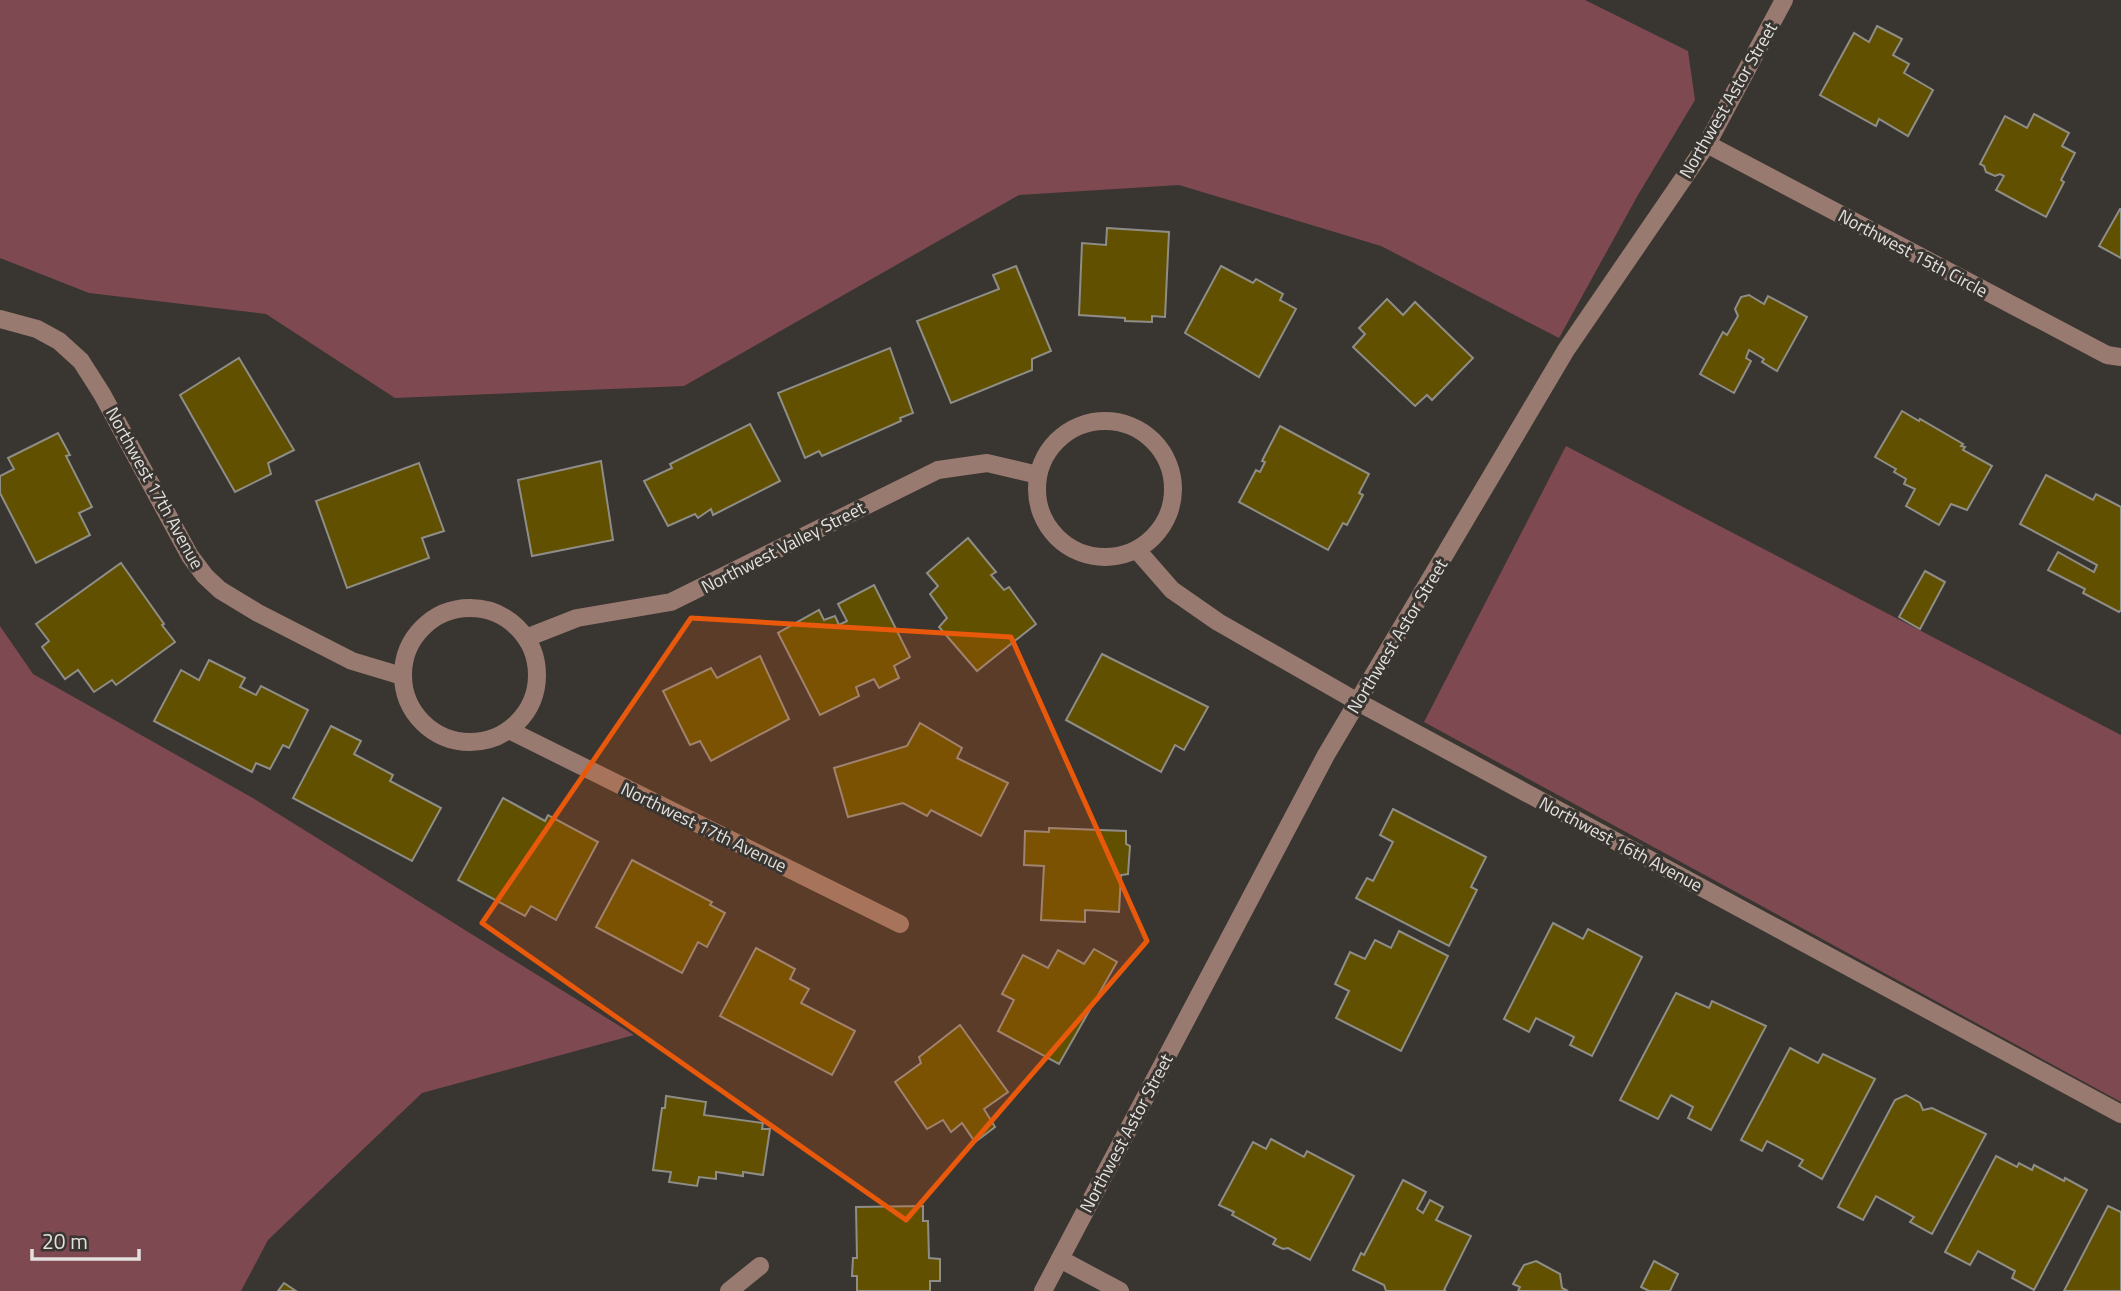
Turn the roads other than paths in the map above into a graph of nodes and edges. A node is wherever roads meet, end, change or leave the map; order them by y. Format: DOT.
graph roads {
  1 [pos="1784,0"];
  2 [pos="1707,144"];
  3 [pos="0,319"];
  4 [pos="2121,357"];
  5 [pos="1038,475"];
  6 [pos="1137,551"];
  7 [pos="526,638"];
  8 [pos="402,677"];
  9 [pos="1358,702"];
  10 [pos="509,730"];
  11 [pos="900,924"];
  12 [pos="2121,1114"];
  13 [pos="1060,1259"];
  14 [pos="760,1266"];
  15 [pos="729,1291"];
  16 [pos="1044,1291"];
  17 [pos="1120,1291"];
  1 -- 2 [label="street, Northwest Astor Street"];
  2 -- 4 [label="street, Northwest 15th Circle"];
  2 -- 9 [label="street, Northwest Astor Street"];
  3 -- 8 [label="street, Northwest 17th Avenue"];
  5 -- 6 [label="street"];
  5 -- 6 [label="street"];
  5 -- 7 [label="street, Northwest Valley Street"];
  6 -- 9 [label="street, Northwest 16th Avenue"];
  7 -- 8 [label="street"];
  7 -- 10 [label="street"];
  8 -- 10 [label="street"];
  9 -- 12 [label="street, Northwest 16th Avenue"];
  9 -- 13 [label="street, Northwest Astor Street"];
  10 -- 11 [label="street, Northwest 17th Avenue"];
  13 -- 16 [label="street, Northwest Astor Street"];
  13 -- 17 [label="street"];
  14 -- 15 [label="street"];
}
